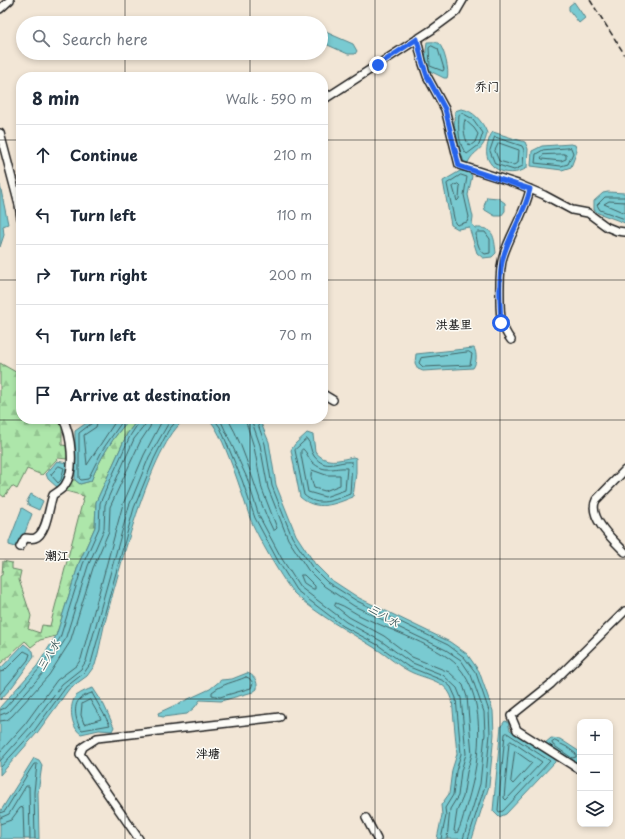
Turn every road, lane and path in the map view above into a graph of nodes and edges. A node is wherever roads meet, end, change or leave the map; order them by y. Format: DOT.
graph roads {
  1 [pos="10,0"];
  2 [pos="463,0"];
  3 [pos="0,10"];
  4 [pos="417,39"];
  5 [pos="328,97"];
  6 [pos="0,133"];
  7 [pos="530,189"];
  8 [pos="16,194"];
  9 [pos="625,232"];
  10 [pos="511,340"];
  11 [pos="328,397"];
  12 [pos="333,400"];
  13 [pos="65,424"];
  14 [pos="625,470"];
  15 [pos="20,547"];
  16 [pos="625,552"];
  17 [pos="625,611"];
  18 [pos="280,717"];
  19 [pos="577,768"];
  20 [pos="366,818"];
  21 [pos="139,839"];
  22 [pos="377,839"];
  1 -- 3 [label="street"];
  2 -- 4 [label="street"];
  4 -- 5 [label="street"];
  4 -- 7 [label="street"];
  6 -- 8 [label="street"];
  7 -- 9 [label="street"];
  7 -- 10 [label="street"];
  11 -- 12 [label="street"];
  13 -- 15 [label="street"];
  14 -- 16 [label="street"];
  17 -- 19 [label="street"];
  18 -- 21 [label="street"];
  20 -- 22 [label="street"];
}
